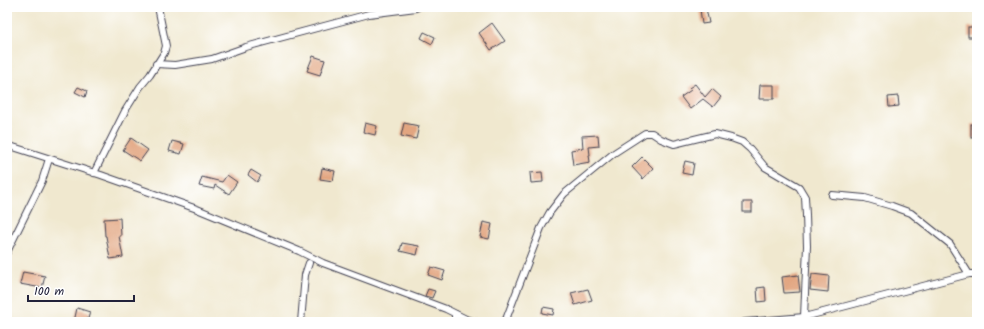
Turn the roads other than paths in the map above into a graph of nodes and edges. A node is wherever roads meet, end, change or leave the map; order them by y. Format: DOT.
graph roads {
  1 [pos="158,7"];
  2 [pos="418,7"];
  3 [pos="156,64"];
  4 [pos="7,145"];
  5 [pos="49,159"];
  6 [pos="94,173"];
  7 [pos="832,195"];
  8 [pos="299,251"];
  9 [pos="7,252"];
  10 [pos="309,263"];
  11 [pos="323,263"];
  12 [pos="969,274"];
  13 [pos="977,274"];
  14 [pos="455,314"];
  15 [pos="804,317"];
  16 [pos="301,322"];
  17 [pos="455,322"];
  18 [pos="476,322"];
  19 [pos="505,322"];
  20 [pos="745,322"];
  1 -- 3 [label="street"];
  2 -- 3 [label="street"];
  3 -- 6 [label="street"];
  4 -- 5 [label="street"];
  5 -- 6 [label="street"];
  5 -- 9 [label="street"];
  6 -- 8 [label="street"];
  7 -- 12 [label="street"];
  8 -- 10 [label="street"];
  8 -- 11 [label="street"];
  10 -- 11 [label="street"];
  10 -- 16 [label="street"];
  11 -- 14 [label="street"];
  12 -- 13 [label="street"];
  12 -- 15 [label="street"];
  14 -- 17 [label="street"];
  14 -- 18 [label="street"];
  15 -- 19 [label="street"];
  15 -- 20 [label="street"];
}
